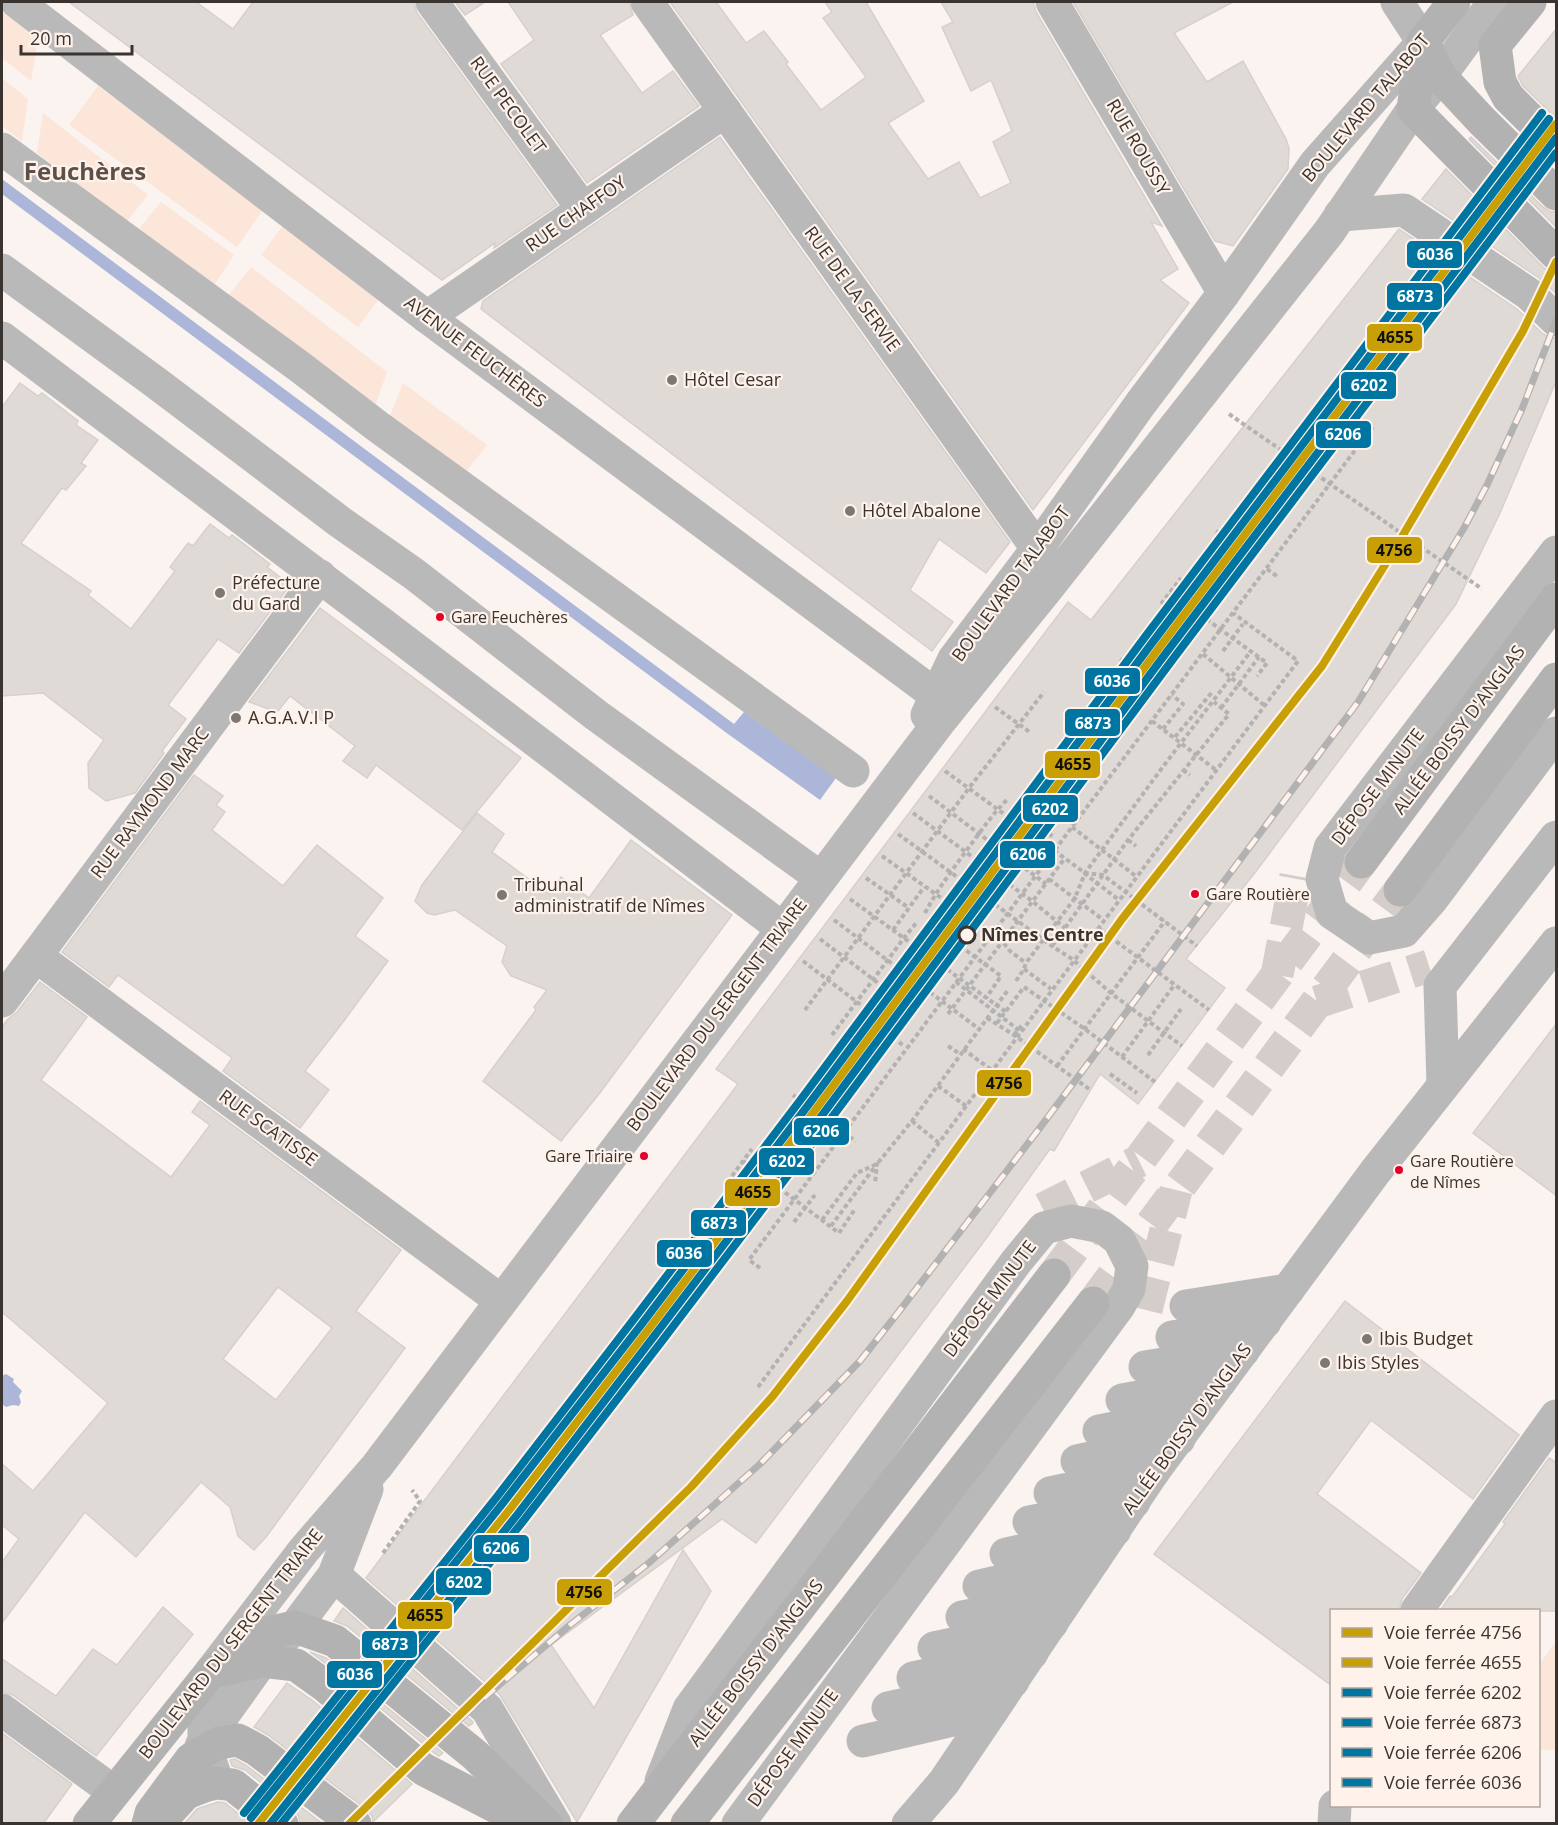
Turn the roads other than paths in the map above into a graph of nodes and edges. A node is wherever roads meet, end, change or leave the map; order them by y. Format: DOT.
graph roads {
  1 [pos="17,2"];
  2 [pos="432,2"];
  3 [pos="647,2"];
  4 [pos="1052,2"];
  5 [pos="1397,2"];
  6 [pos="1454,2"];
  7 [pos="1494,2"];
  8 [pos="1530,2"];
  9 [pos="1423,42"];
  10 [pos="1440,76"];
  11 [pos="1413,109"];
  12 [pos="725,111"];
  13 [pos="1557,145"];
  14 [pos="2,149"];
  15 [pos="1557,194"];
  16 [pos="583,209"];
  17 [pos="1340,215"];
  18 [pos="1557,254"];
  19 [pos="2,270"];
  20 [pos="1224,293"];
  21 [pos="427,317"];
  22 [pos="1557,320"];
  23 [pos="6,350"];
  24 [pos="1037,549"];
  25 [pos="1557,552"];
  26 [pos="320,576"];
  27 [pos="1057,576"];
  28 [pos="1557,598"];
  29 [pos="1557,679"];
  30 [pos="937,696"];
  31 [pos="1557,733"];
  32 [pos="853,771"];
  33 [pos="885,795"];
  34 [pos="1557,837"];
  35 [pos="1361,862"];
  36 [pos="821,878"];
  37 [pos="1400,891"];
  38 [pos="783,929"];
  39 [pos="1557,943"];
  40 [pos="36,956"];
  41 [pos="2,1001"];
  42 [pos="1443,1085"];
  43 [pos="1054,1275"];
  44 [pos="1288,1290"];
  45 [pos="500,1300"];
  46 [pos="1093,1303"];
  47 [pos="1186,1306"];
  48 [pos="1264,1322"];
  49 [pos="1172,1338"];
  50 [pos="1243,1351"];
  51 [pos="1145,1367"];
  52 [pos="1220,1383"];
  53 [pos="1122,1400"];
  54 [pos="1198,1412"];
  55 [pos="1557,1416"];
  56 [pos="1099,1431"];
  57 [pos="1179,1439"];
  58 [pos="1077,1461"];
  59 [pos="376,1466"];
  60 [pos="1154,1471"];
  61 [pos="1050,1493"];
  62 [pos="1134,1502"];
  63 [pos="1029,1522"];
  64 [pos="1114,1530"];
  65 [pos="1006,1554"];
  66 [pos="1094,1560"];
  67 [pos="334,1575"];
  68 [pos="980,1586"];
  69 [pos="1418,1609"];
  70 [pos="1060,1610"];
  71 [pos="962,1617"];
  72 [pos="295,1627"];
  73 [pos="934,1648"];
  74 [pos="1032,1653"];
  75 [pos="262,1661"];
  76 [pos="210,1673"];
  77 [pos="913,1678"];
  78 [pos="1012,1681"];
  79 [pos="888,1708"];
  80 [pos="2,1710"];
  81 [pos="992,1711"];
  82 [pos="206,1739"];
  83 [pos="863,1741"];
  84 [pos="944,1782"];
  85 [pos="217,1783"];
  86 [pos="114,1792"];
  87 [pos="657,1792"];
  88 [pos="1335,1807"];
  89 [pos="89,1824"];
  90 [pos="148,1824"];
  91 [pos="157,1824"];
  92 [pos="282,1824"];
  93 [pos="355,1824"];
  94 [pos="529,1824"];
  95 [pos="546,1824"];
  96 [pos="555,1824"];
  97 [pos="633,1824"];
  98 [pos="687,1824"];
  99 [pos="738,1824"];
  100 [pos="908,1824"];
  101 [pos="938,1824"];
  102 [pos="1334,1824"];
  1 -- 21 [label="street, AVENUE FEUCHÈRES"];
  2 -- 16 [label="street, RUE PECOLET"];
  3 -- 12 [label="street, RUE DE LA SERVIE"];
  4 -- 20 [label="street, RUE ROUSSY"];
  5 -- 9 [label="street"];
  6 -- 9 [label="main road, BOULEVARD TALABOT"];
  7 -- 10 [label="street, BOULEVARD TALABOT"];
  8 -- 13 [label="main road"];
  9 -- 10 [label="main road"];
  9 -- 11 [label="main road"];
  9 -- 20 [label="street, BOULEVARD TALABOT"];
  10 -- 11 [label="street, BOULEVARD TALABOT"];
  10 -- 15 [label="main road"];
  11 -- 17 [label="street, BOULEVARD TALABOT"];
  11 -- 18 [label="main road"];
  12 -- 16 [label="street, RUE CHAFFOY"];
  12 -- 24 [label="street, RUE DE LA SERVIE"];
  14 -- 32 [label="street"];
  16 -- 21 [label="street, RUE CHAFFOY"];
  17 -- 22 [label="street"];
  17 -- 27 [label="street, BOULEVARD TALABOT"];
  19 -- 36 [label="street"];
  20 -- 24 [label="street, BOULEVARD TALABOT"];
  21 -- 30 [label="street, AVENUE FEUCHÈRES"];
  23 -- 26 [label="street"];
  24 -- 27 [label="street, RUE DE LA SERVIE"];
  24 -- 30 [label="street, BOULEVARD TALABOT"];
  25 -- 31 [label="street, DÉPOSE MINUTE"];
  26 -- 38 [label="street"];
  26 -- 40 [label="street, RUE RAYMOND MARC"];
  27 -- 33 [label="street, BOULEVARD TALABOT"];
  28 -- 35 [label="main road, ALLÉE BOISSY D'ANGLAS"];
  29 -- 37 [label="main road"];
  30 -- 33 [label="street, BOULEVARD TALABOT"];
  33 -- 36 [label="street, BOULEVARD DU SERGENT TRIAIRE"];
  34 -- 42 [label="street"];
  36 -- 38 [label="street, BOULEVARD DU SERGENT TRIAIRE"];
  38 -- 45 [label="street, BOULEVARD DU SERGENT TRIAIRE"];
  39 -- 42 [label="street, ALLÉE BOISSY D'ANGLAS"];
  40 -- 41 [label="street, RUE RAYMOND MARC"];
  40 -- 45 [label="street, RUE SCATISSE"];
  42 -- 44 [label="street, ALLÉE BOISSY D'ANGLAS"];
  43 -- 87 [label="main road, ALLÉE BOISSY D'ANGLAS"];
  44 -- 47 [label="street"];
  44 -- 48 [label="street, ALLÉE BOISSY D'ANGLAS"];
  45 -- 59 [label="street, BOULEVARD DU SERGENT TRIAIRE"];
  46 -- 98 [label="main road"];
  48 -- 49 [label="street"];
  48 -- 50 [label="street, ALLÉE BOISSY D'ANGLAS"];
  50 -- 51 [label="street"];
  50 -- 52 [label="street, ALLÉE BOISSY D'ANGLAS"];
  52 -- 53 [label="street"];
  52 -- 54 [label="street, ALLÉE BOISSY D'ANGLAS"];
  54 -- 56 [label="street"];
  54 -- 57 [label="street, ALLÉE BOISSY D'ANGLAS"];
  55 -- 69 [label="street"];
  57 -- 58 [label="street"];
  57 -- 60 [label="street, ALLÉE BOISSY D'ANGLAS"];
  59 -- 67 [label="street, BOULEVARD DU SERGENT TRIAIRE"];
  59 -- 76 [label="street, BOULEVARD DU SERGENT TRIAIRE"];
  60 -- 61 [label="street"];
  60 -- 62 [label="street, ALLÉE BOISSY D'ANGLAS"];
  62 -- 63 [label="street"];
  62 -- 64 [label="street, ALLÉE BOISSY D'ANGLAS"];
  64 -- 65 [label="street"];
  64 -- 66 [label="street, ALLÉE BOISSY D'ANGLAS"];
  66 -- 68 [label="street"];
  66 -- 70 [label="street, ALLÉE BOISSY D'ANGLAS"];
  67 -- 72 [label="street, BOULEVARD DU SERGENT TRIAIRE"];
  67 -- 96 [label="street"];
  70 -- 71 [label="street"];
  70 -- 73 [label="street"];
  70 -- 74 [label="street, ALLÉE BOISSY D'ANGLAS"];
  72 -- 75 [label="street, BOULEVARD DU SERGENT TRIAIRE"];
  72 -- 76 [label="main road"];
  72 -- 95 [label="main road"];
  74 -- 77 [label="street"];
  74 -- 78 [label="street, ALLÉE BOISSY D'ANGLAS"];
  75 -- 76 [label="main road"];
  75 -- 82 [label="street, BOULEVARD DU SERGENT TRIAIRE"];
  75 -- 94 [label="main road"];
  76 -- 82 [label="street"];
  76 -- 86 [label="main road, BOULEVARD DU SERGENT TRIAIRE"];
  78 -- 79 [label="street"];
  78 -- 81 [label="street, ALLÉE BOISSY D'ANGLAS"];
  80 -- 86 [label="street"];
  81 -- 83 [label="street"];
  81 -- 84 [label="street, ALLÉE BOISSY D'ANGLAS"];
  82 -- 85 [label="street"];
  82 -- 90 [label="main road, BOULEVARD DU SERGENT TRIAIRE"];
  82 -- 93 [label="main road"];
  84 -- 100 [label="street, ALLÉE BOISSY D'ANGLAS"];
  84 -- 101 [label="street, ALLÉE BOISSY D'ANGLAS"];
  85 -- 91 [label="main road"];
  85 -- 92 [label="main road"];
  86 -- 89 [label="main road, BOULEVARD DU SERGENT TRIAIRE"];
  87 -- 97 [label="main road, ALLÉE BOISSY D'ANGLAS"];
  87 -- 99 [label="street, DÉPOSE MINUTE"];
  88 -- 102 [label="street"];
}
